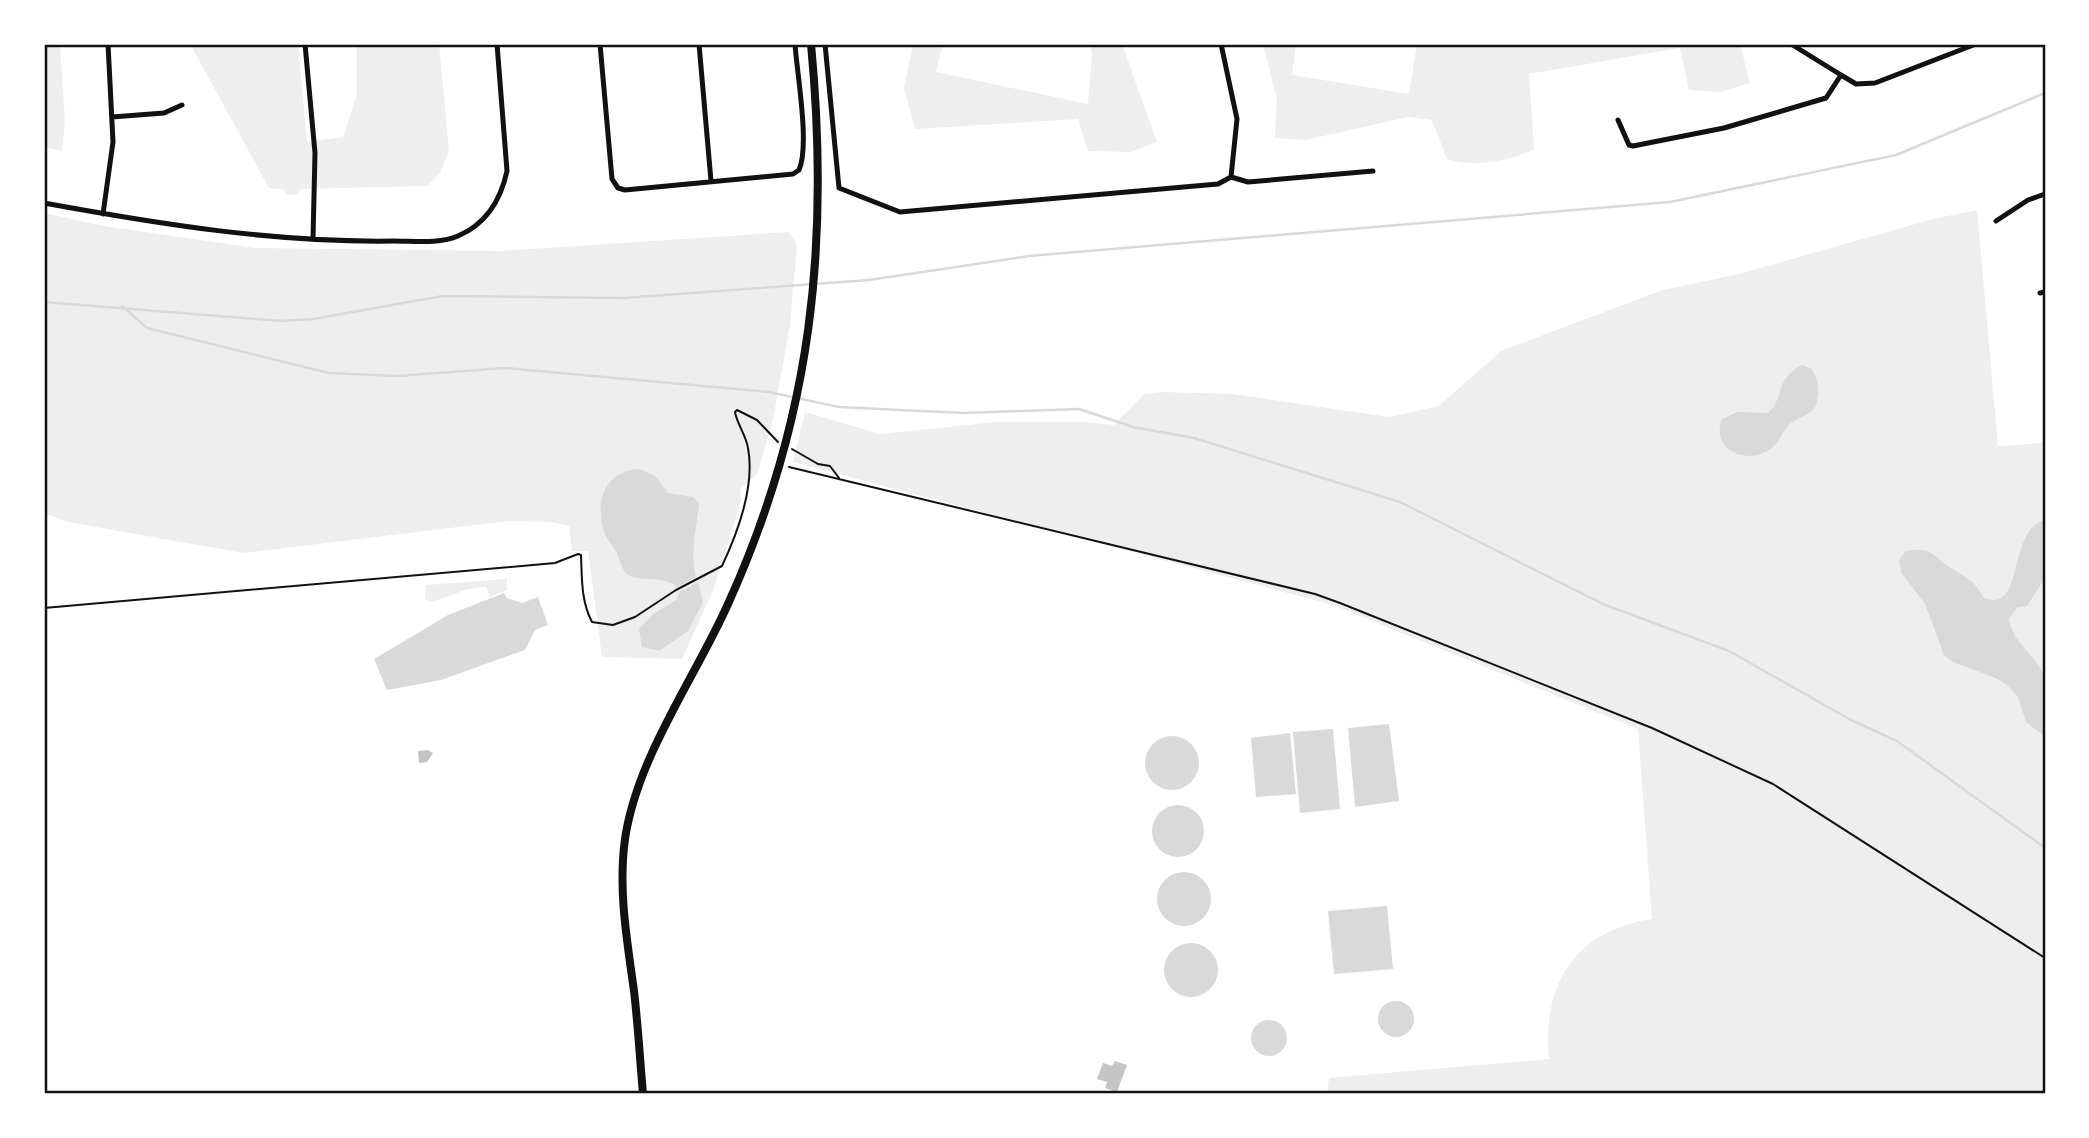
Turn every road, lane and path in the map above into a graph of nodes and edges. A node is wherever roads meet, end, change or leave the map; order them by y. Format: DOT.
graph roads {
  1 [pos="108,44"];
  2 [pos="305,44"];
  3 [pos="496,44"];
  4 [pos="600,44"];
  5 [pos="699,44"];
  6 [pos="795,44"];
  7 [pos="811,44"];
  8 [pos="825,44"];
  9 [pos="1222,44"];
  10 [pos="1791,44"];
  11 [pos="1976,44"];
  12 [pos="1841,75"];
  13 [pos="182,105"];
  14 [pos="112,117"];
  15 [pos="1618,120"];
  16 [pos="1373,171"];
  17 [pos="1231,177"];
  18 [pos="711,181"];
  19 [pos="2045,194"];
  20 [pos="44,203"];
  21 [pos="103,214"];
  22 [pos="1996,222"];
  23 [pos="313,239"];
  24 [pos="735,412"];
  25 [pos="781,464"];
  26 [pos="830,467"];
  27 [pos="839,478"];
  28 [pos="44,608"];
  29 [pos="2045,958"];
  30 [pos="643,1094"];
  1 -- 14 [label="street"];
  2 -- 23 [label="street"];
  3 -- 23 [label="street"];
  4 -- 18 [label="street"];
  5 -- 18 [label="street"];
  6 -- 18 [label="street"];
  7 -- 25 [label="main road"];
  8 -- 17 [label="street"];
  9 -- 17 [label="street"];
  10 -- 12 [label="street"];
  11 -- 12 [label="street"];
  12 -- 15 [label="street"];
  13 -- 14 [label="street"];
  14 -- 21 [label="street"];
  16 -- 17 [label="street"];
  19 -- 22 [label="street"];
  20 -- 21 [label="street"];
  21 -- 23 [label="street"];
  24 -- 28 [label="path"];
  25 -- 27 [label="path"];
  25 -- 30 [label="main road"];
  26 -- 27 [label="path"];
  27 -- 29 [label="path"];
}
